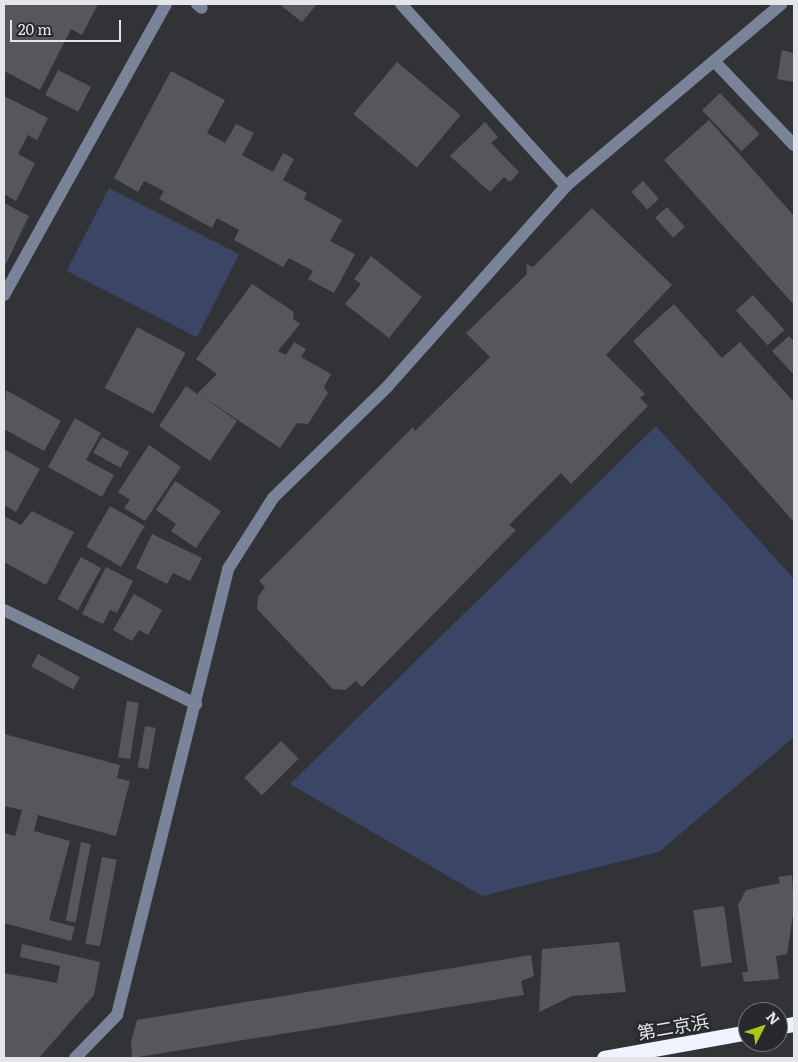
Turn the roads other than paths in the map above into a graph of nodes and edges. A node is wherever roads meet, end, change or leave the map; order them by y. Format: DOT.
graph roads {
  1 [pos="166,4"];
  2 [pos="401,4"];
  3 [pos="780,4"];
  4 [pos="714,61"];
  5 [pos="794,146"];
  6 [pos="566,186"];
  7 [pos="4,295"];
  8 [pos="4,610"];
  9 [pos="196,704"];
  10 [pos="738,1034"];
  11 [pos="75,1058"];
  12 [pos="604,1058"];
  1 -- 7 [label="street"];
  2 -- 6 [label="street"];
  3 -- 4 [label="street"];
  4 -- 5 [label="street"];
  4 -- 6 [label="street"];
  6 -- 9 [label="street"];
  8 -- 9 [label="street"];
  9 -- 11 [label="street"];
  10 -- 12 [label="highway, 第二京浜"];
}
